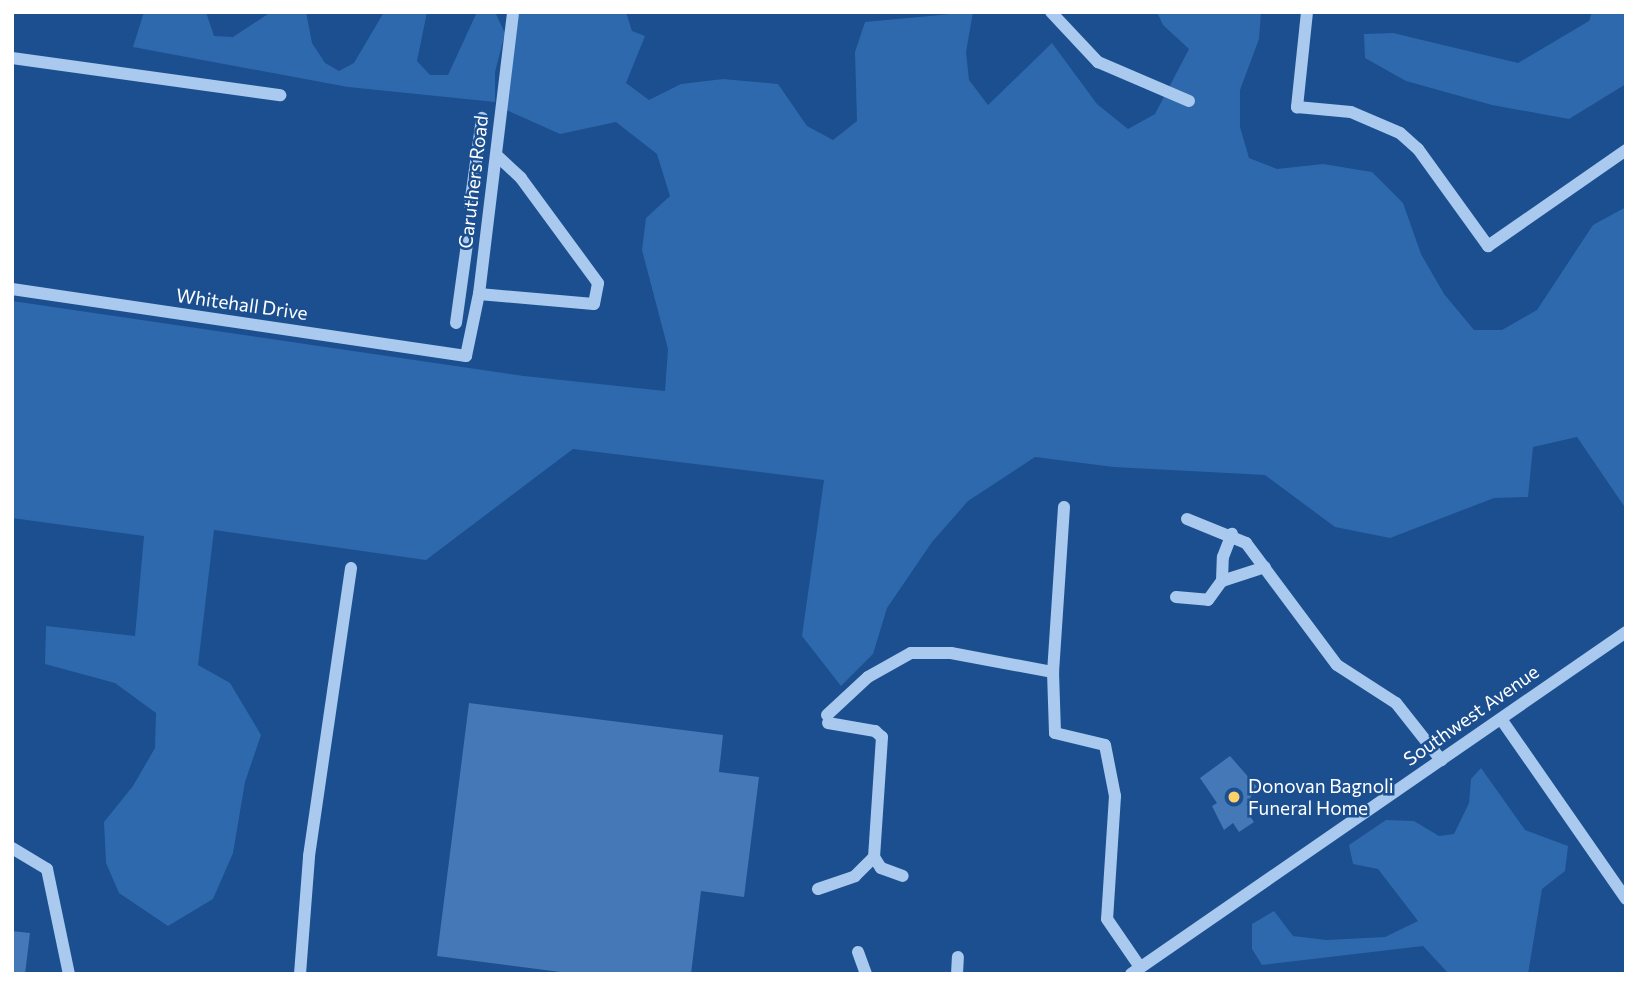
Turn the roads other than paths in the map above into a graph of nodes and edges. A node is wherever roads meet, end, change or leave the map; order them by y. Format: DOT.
graph roads {
  1 [pos="513,12"];
  2 [pos="1051,12"];
  3 [pos="1307,12"];
  4 [pos="12,58"];
  5 [pos="280,94"];
  6 [pos="1189,102"];
  7 [pos="482,118"];
  8 [pos="1626,150"];
  9 [pos="477,157"];
  10 [pos="495,158"];
  11 [pos="470,205"];
  12 [pos="468,236"];
  13 [pos="463,276"];
  14 [pos="481,278"];
  15 [pos="12,289"];
  16 [pos="479,294"];
  17 [pos="456,323"];
  18 [pos="466,356"];
  19 [pos="1064,507"];
  20 [pos="1187,519"];
  21 [pos="1232,534"];
  22 [pos="1265,567"];
  23 [pos="351,568"];
  24 [pos="1222,581"];
  25 [pos="1176,597"];
  26 [pos="1626,632"];
  27 [pos="1053,672"];
  28 [pos="1501,719"];
  29 [pos="1441,760"];
  30 [pos="12,848"];
  31 [pos="874,858"];
  32 [pos="903,876"];
  33 [pos="818,890"];
  34 [pos="1626,899"];
  35 [pos="858,952"];
  36 [pos="958,957"];
  37 [pos="1135,971"];
  38 [pos="69,974"];
  39 [pos="300,974"];
  40 [pos="866,974"];
  41 [pos="957,974"];
  1 -- 10 [label="street, Caruthers Road"];
  2 -- 6 [label="street"];
  3 -- 8 [label="street"];
  4 -- 5 [label="street"];
  7 -- 9 [label="street"];
  9 -- 10 [label="street"];
  9 -- 11 [label="street"];
  10 -- 14 [label="street, Caruthers Road"];
  10 -- 16 [label="street"];
  12 -- 13 [label="street"];
  13 -- 14 [label="street"];
  13 -- 17 [label="street"];
  14 -- 16 [label="street, Caruthers Road"];
  15 -- 18 [label="street, Whitehall Drive"];
  16 -- 18 [label="street, Caruthers Road"];
  19 -- 27 [label="street"];
  20 -- 21 [label="street"];
  21 -- 22 [label="street"];
  21 -- 24 [label="street"];
  22 -- 24 [label="street"];
  22 -- 29 [label="street"];
  23 -- 39 [label="street"];
  24 -- 25 [label="street"];
  26 -- 28 [label="street, Southwest Avenue"];
  27 -- 31 [label="street"];
  27 -- 37 [label="street"];
  28 -- 29 [label="street, Southwest Avenue"];
  28 -- 34 [label="street"];
  29 -- 37 [label="street, Southwest Avenue"];
  30 -- 38 [label="street"];
  31 -- 32 [label="street"];
  31 -- 33 [label="street"];
  35 -- 40 [label="street"];
  36 -- 41 [label="street"];
}
